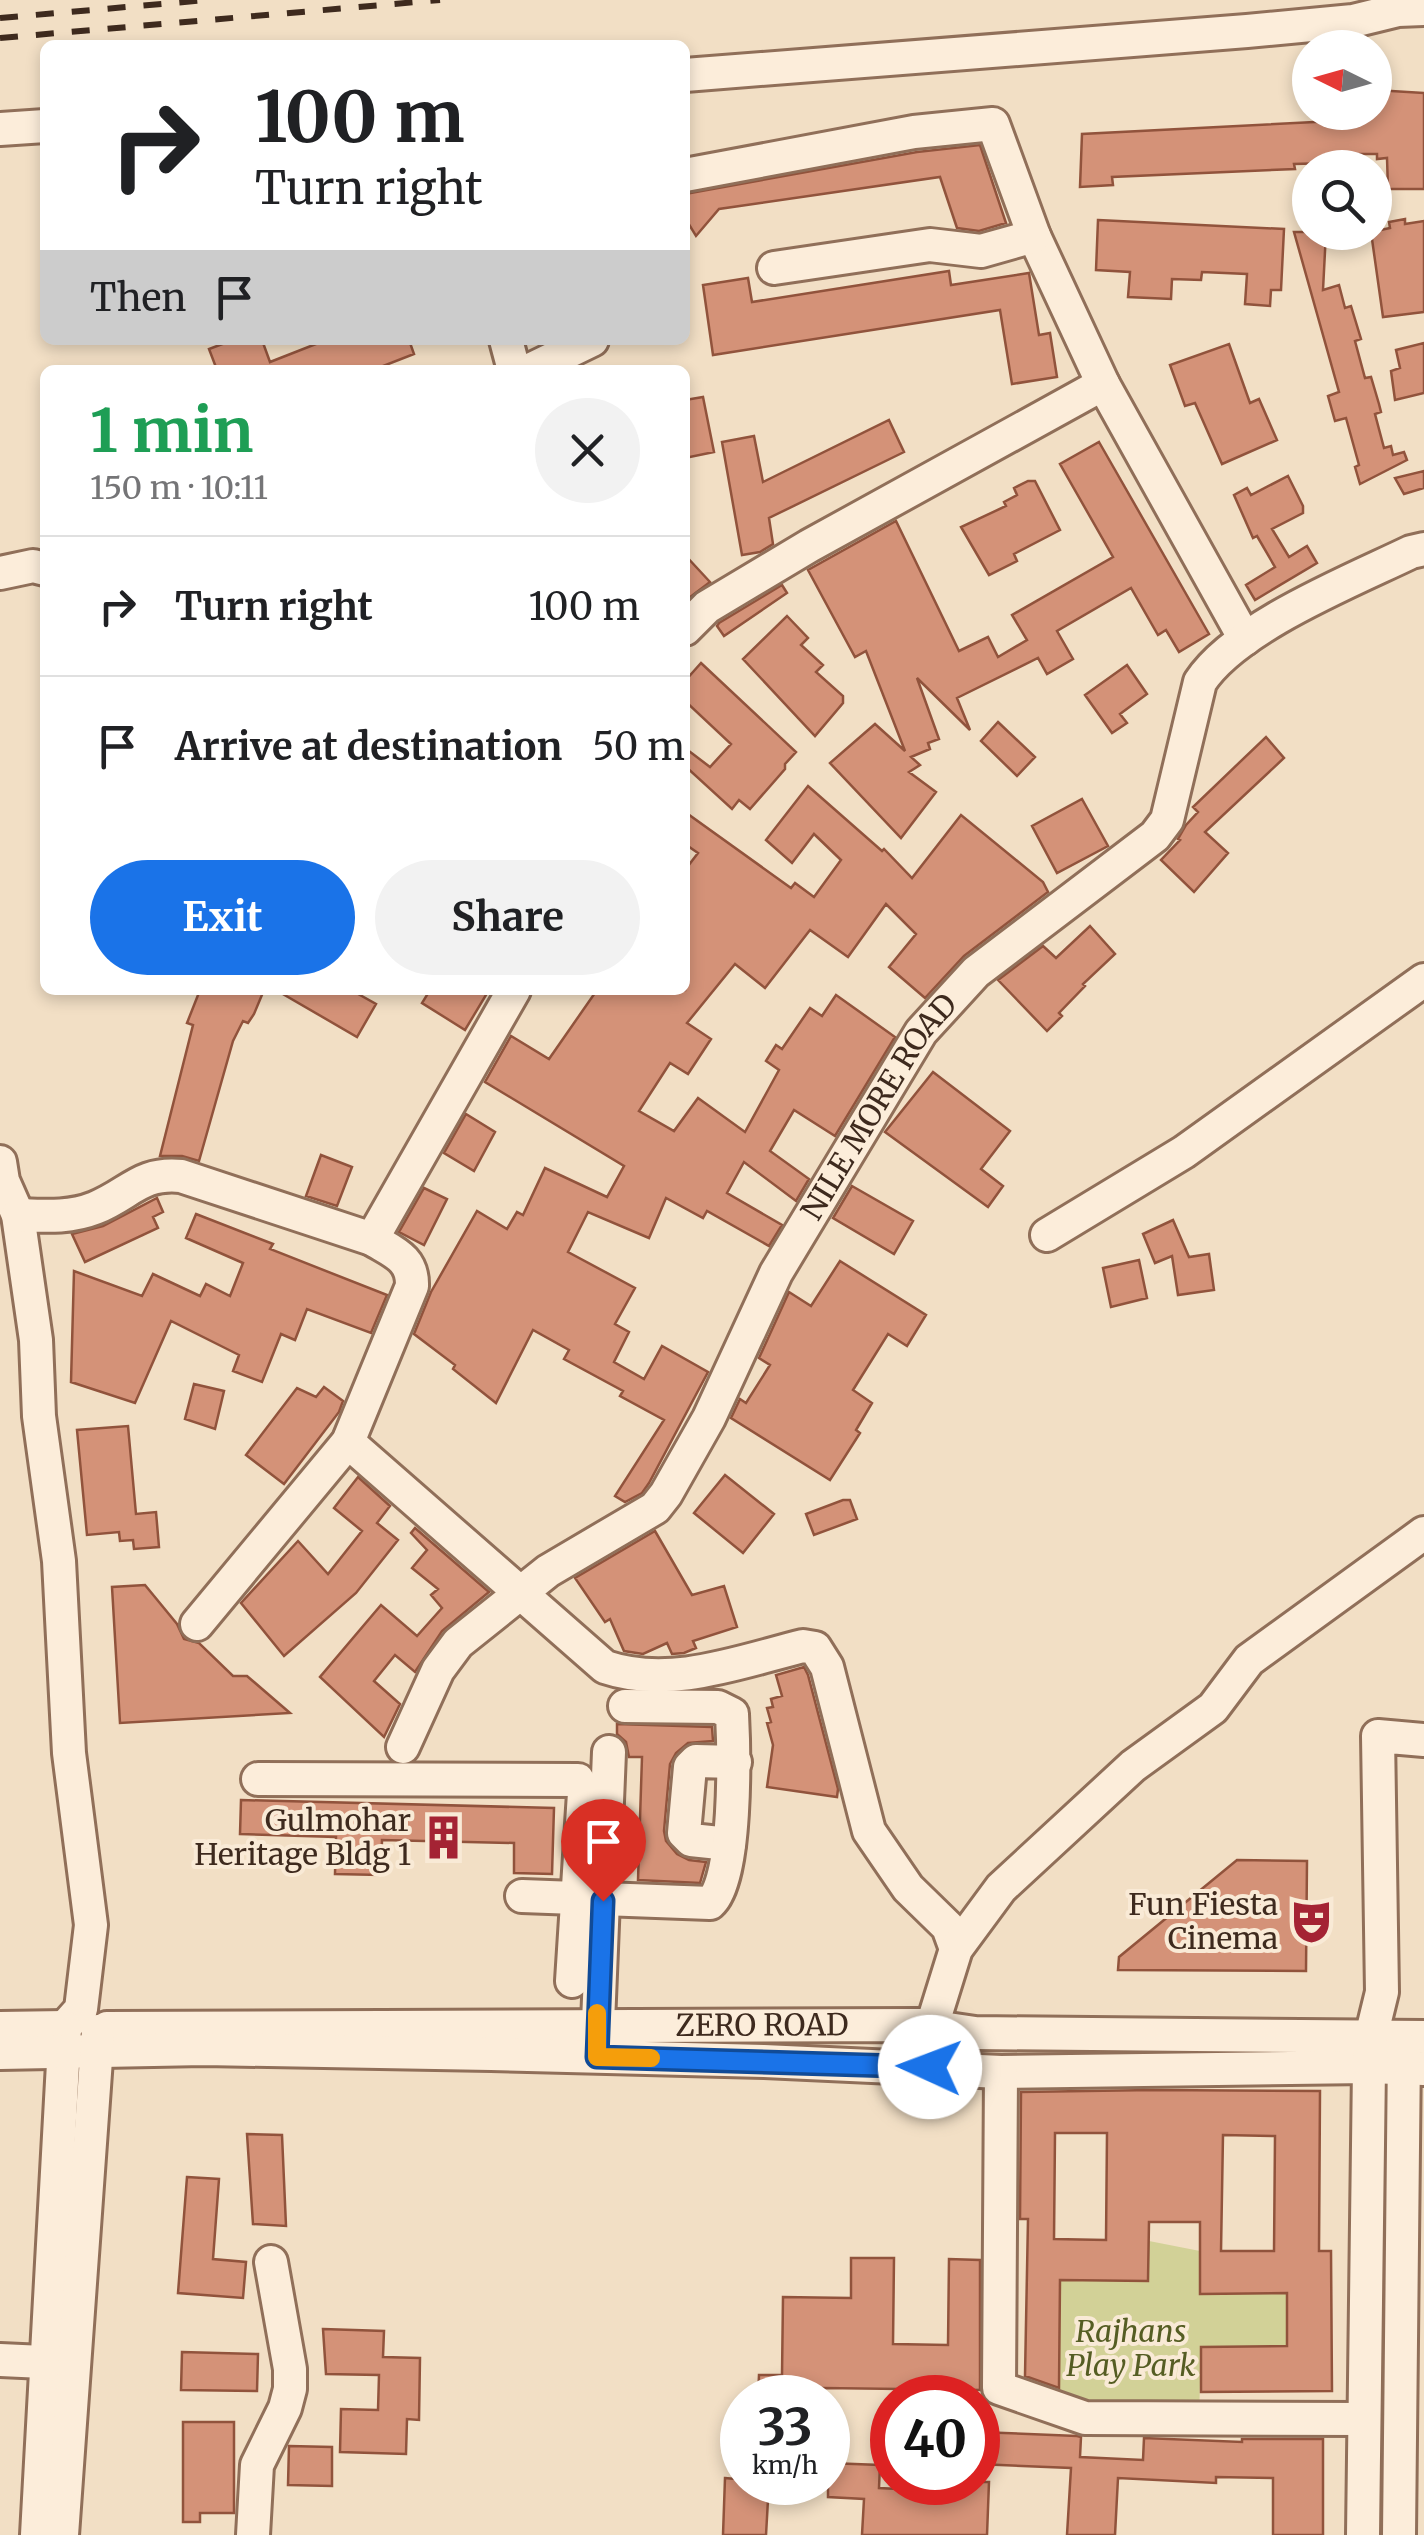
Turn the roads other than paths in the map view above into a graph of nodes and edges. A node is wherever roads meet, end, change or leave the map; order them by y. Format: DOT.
graph roads {
  1 [pos="1424,9"];
  2 [pos="690,75"];
  3 [pos="40,126"];
  4 [pos="0,129"];
  5 [pos="690,174"];
  6 [pos="1034,236"];
  7 [pos="774,268"];
  8 [pos="582,345"];
  9 [pos="540,365"];
  10 [pos="1103,384"];
  11 [pos="1424,549"];
  12 [pos="40,568"];
  13 [pos="0,573"];
  14 [pos="690,624"];
  15 [pos="1245,639"];
  16 [pos="1424,980"];
  17 [pos="511,995"];
  18 [pos="0,1162"];
  19 [pos="18,1215"];
  20 [pos="1048,1235"];
  21 [pos="372,1239"];
  22 [pos="348,1442"];
  23 [pos="1424,1533"];
  24 [pos="521,1590"];
  25 [pos="197,1624"];
  26 [pos="625,1706"];
  27 [pos="1424,1740"];
  28 [pos="402,1748"];
  29 [pos="609,1752"];
  30 [pos="734,1762"];
  31 [pos="258,1779"];
  32 [pos="728,1844"];
  33 [pos="522,1896"];
  34 [pos="591,1900"];
  35 [pos="956,1949"];
  36 [pos="572,1981"];
  37 [pos="1382,1992"];
  38 [pos="932,2026"];
  39 [pos="0,2028"];
  40 [pos="81,2034"];
  41 [pos="1198,2036"];
  42 [pos="597,2042"];
  43 [pos="1370,2052"];
  44 [pos="0,2053"];
  45 [pos="1414,2053"];
  46 [pos="930,2067"];
  47 [pos="1196,2071"];
  48 [pos="1001,2072"];
  49 [pos="271,2262"];
  50 [pos="0,2360"];
  51 [pos="61,2363"];
  52 [pos="1365,2386"];
  53 [pos="1412,2386"];
  54 [pos="1364,2419"];
  55 [pos="37,2535"];
  56 [pos="62,2535"];
  57 [pos="253,2535"];
  58 [pos="1363,2535"];
  59 [pos="1399,2535"];
  1 -- 2 [label="street"];
  3 -- 4 [label="street"];
  5 -- 6 [label="street"];
  6 -- 7 [label="street"];
  6 -- 10 [label="street"];
  8 -- 9 [label="street"];
  10 -- 14 [label="street"];
  10 -- 15 [label="street"];
  11 -- 15 [label="street, NILE MORE ROAD"];
  12 -- 13 [label="street"];
  15 -- 24 [label="street, NILE MORE ROAD"];
  16 -- 20 [label="street"];
  17 -- 21 [label="street"];
  18 -- 19 [label="street"];
  19 -- 21 [label="street"];
  19 -- 40 [label="street"];
  21 -- 22 [label="street"];
  22 -- 24 [label="street"];
  22 -- 25 [label="street"];
  23 -- 35 [label="street"];
  24 -- 28 [label="street, NILE MORE ROAD"];
  24 -- 35 [label="street"];
  26 -- 30 [label="street"];
  27 -- 37 [label="street"];
  29 -- 34 [label="street"];
  30 -- 32 [label="street"];
  30 -- 32 [label="street"];
  31 -- 34 [label="street"];
  32 -- 34 [label="street"];
  33 -- 34 [label="street"];
  34 -- 36 [label="street"];
  34 -- 42 [label="street"];
  35 -- 38 [label="street"];
  37 -- 43 [label="street"];
  37 -- 45 [label="street"];
  38 -- 41 [label="street, ZERO ROAD"];
  38 -- 42 [label="street, ZERO ROAD"];
  38 -- 46 [label="street"];
  39 -- 40 [label="street"];
  40 -- 42 [label="street, ZERO ROAD"];
  40 -- 44 [label="street"];
  40 -- 51 [label="street"];
  41 -- 43 [label="street, ZERO ROAD"];
  41 -- 47 [label="street"];
  42 -- 46 [label="street, ZERO ROAD"];
  43 -- 45 [label="street, ZERO ROAD"];
  43 -- 47 [label="street, ZERO ROAD"];
  43 -- 52 [label="street"];
  45 -- 53 [label="street"];
  46 -- 48 [label="street, ZERO ROAD"];
  47 -- 48 [label="street, ZERO ROAD"];
  48 -- 54 [label="street"];
  49 -- 57 [label="street"];
  50 -- 51 [label="street"];
  51 -- 55 [label="street"];
  51 -- 56 [label="street"];
  52 -- 53 [label="street"];
  52 -- 54 [label="street"];
  53 -- 59 [label="street"];
  54 -- 58 [label="street"];
}
